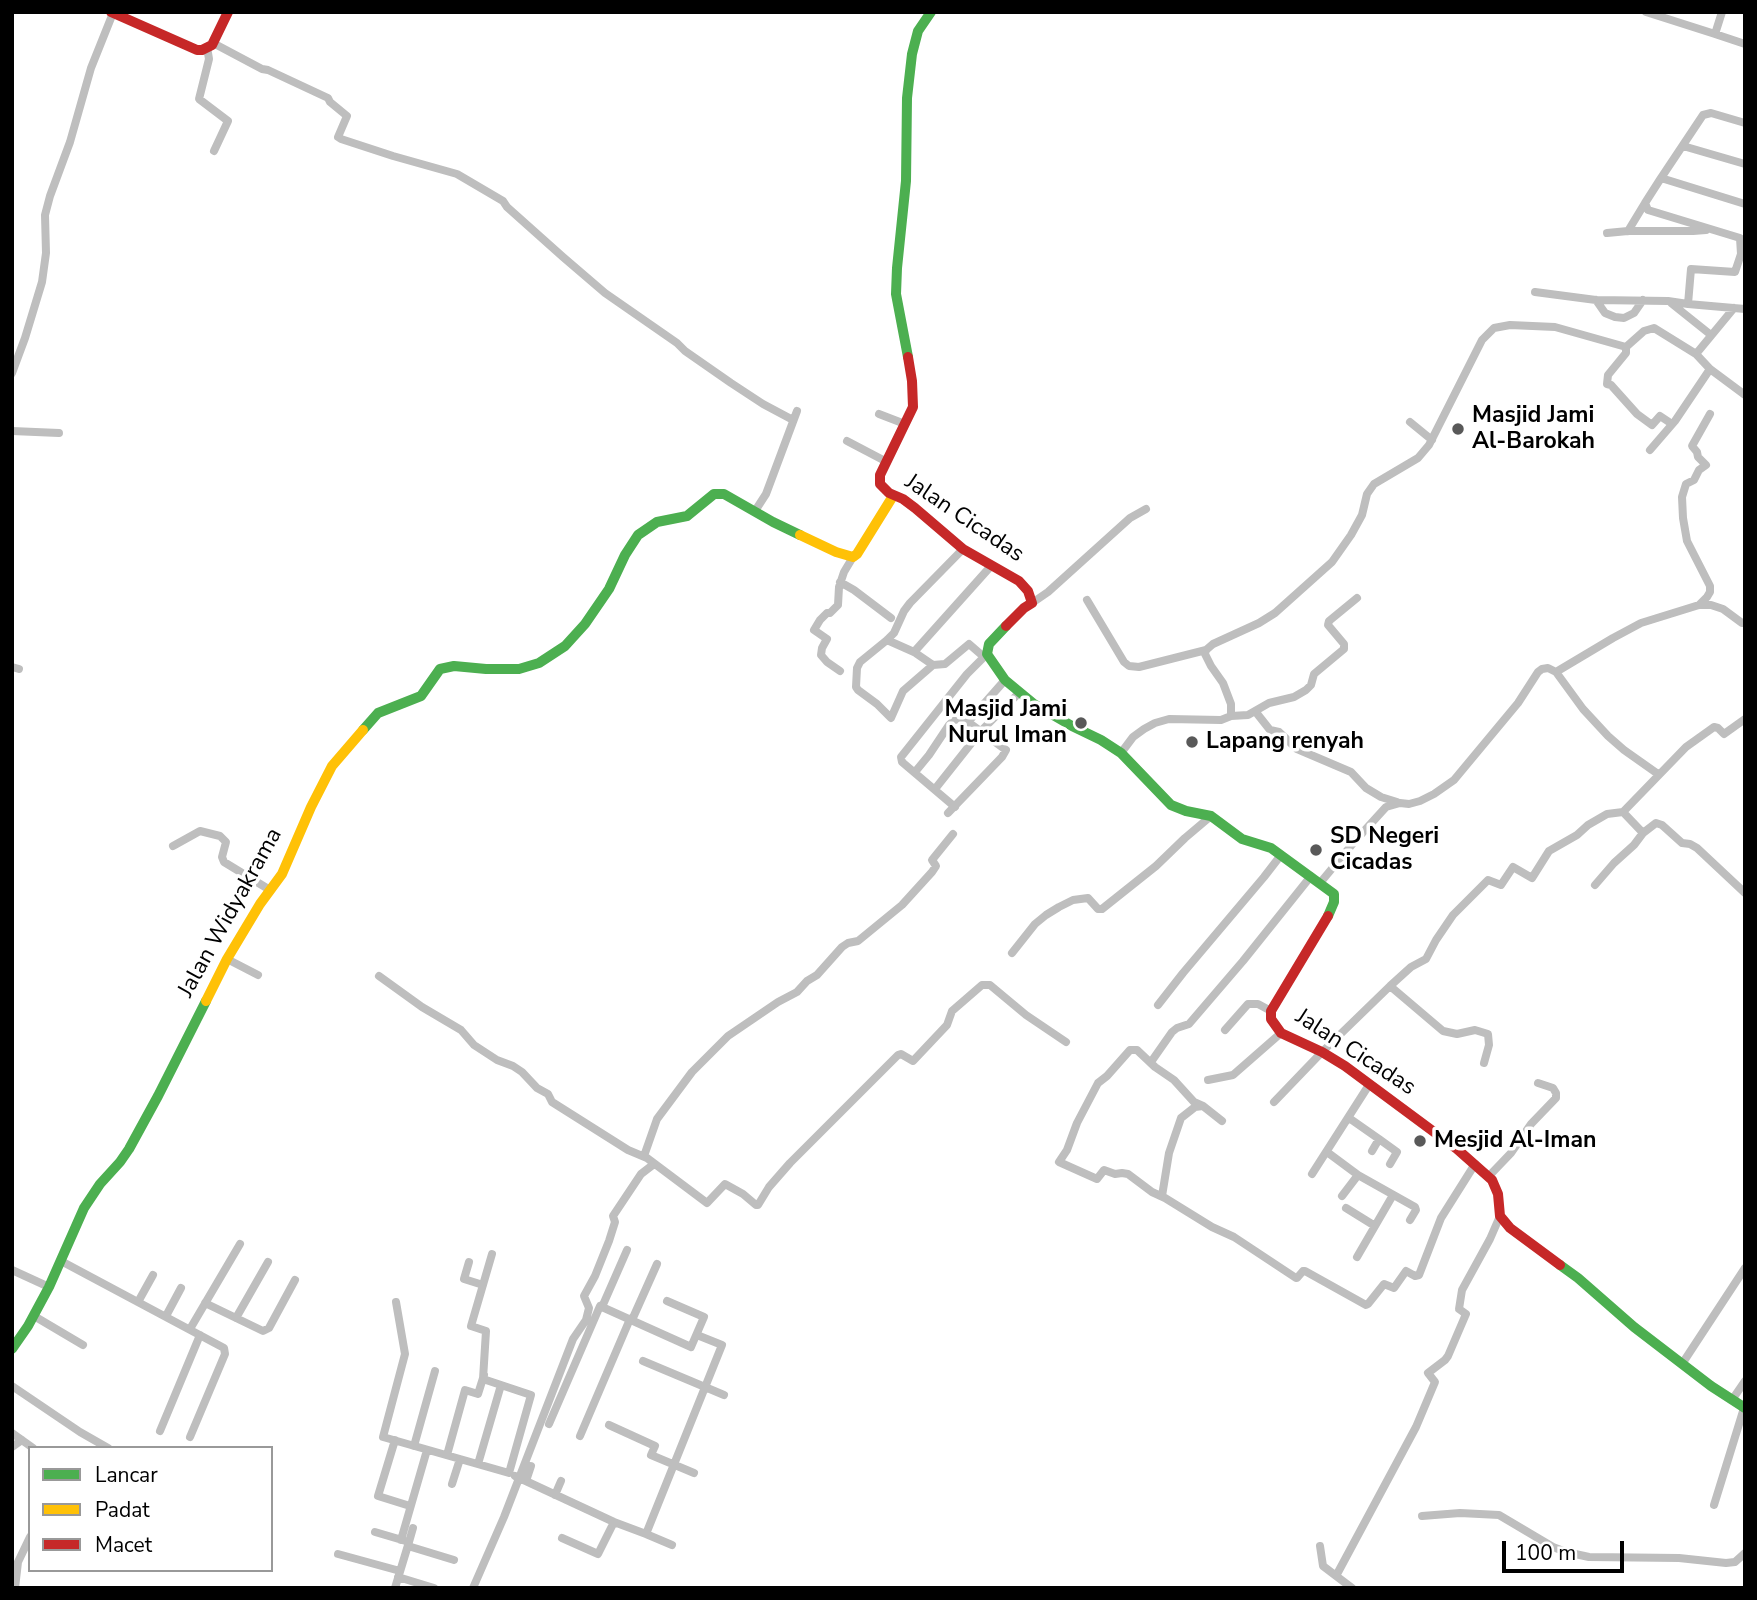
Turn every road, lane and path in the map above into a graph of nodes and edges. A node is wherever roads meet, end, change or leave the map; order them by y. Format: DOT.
graph roads {
  1 [pos="228,12"];
  2 [pos="931,12"];
  3 [pos="1646,12"];
  4 [pos="1722,12"];
  5 [pos="112,13"];
  6 [pos="1715,34"];
  7 [pos="1745,44"];
  8 [pos="210,45"];
  9 [pos="1745,123"];
  10 [pos="1683,146"];
  11 [pos="214,151"];
  12 [pos="1745,164"];
  13 [pos="1661,178"];
  14 [pos="1645,203"];
  15 [pos="1745,204"];
  16 [pos="1712,229"];
  17 [pos="1628,231"];
  18 [pos="1607,233"];
  19 [pos="1535,292"];
  20 [pos="1596,300"];
  21 [pos="1643,300"];
  22 [pos="1668,301"];
  23 [pos="1688,304"];
  24 [pos="1734,308"];
  25 [pos="1745,309"];
  26 [pos="1711,335"];
  27 [pos="1626,348"];
  28 [pos="1696,354"];
  29 [pos="1710,369"];
  30 [pos="12,373"];
  31 [pos="1745,395"];
  32 [pos="797,411"];
  33 [pos="879,414"];
  34 [pos="1710,414"];
  35 [pos="793,420"];
  36 [pos="1410,422"];
  37 [pos="905,424"];
  38 [pos="1672,424"];
  39 [pos="12,431"];
  40 [pos="59,433"];
  41 [pos="1432,440"];
  42 [pos="847,441"];
  43 [pos="1650,450"];
  44 [pos="887,462"];
  45 [pos="893,496"];
  46 [pos="1146,509"];
  47 [pos="755,512"];
  48 [pos="963,549"];
  49 [pos="853,557"];
  50 [pos="991,566"];
  51 [pos="840,582"];
  52 [pos="1357,598"];
  53 [pos="1087,600"];
  54 [pos="1032,603"];
  55 [pos="1699,604"];
  56 [pos="891,618"];
  57 [pos="1745,623"];
  58 [pos="887,640"];
  59 [pos="1206,650"];
  60 [pos="914,652"];
  61 [pos="986,655"];
  62 [pos="933,665"];
  63 [pos="840,671"];
  64 [pos="1556,672"];
  65 [pos="1004,680"];
  66 [pos="1019,693"];
  67 [pos="1255,711"];
  68 [pos="1231,716"];
  69 [pos="1745,719"];
  70 [pos="968,722"];
  71 [pos="981,732"];
  72 [pos="1121,753"];
  73 [pos="915,772"];
  74 [pos="1658,774"];
  75 [pos="936,789"];
  76 [pos="1400,803"];
  77 [pos="1623,812"];
  78 [pos="1211,816"];
  79 [pos="1643,833"];
  80 [pos="953,834"];
  81 [pos="173,846"];
  82 [pos="1281,855"];
  83 [pos="1316,880"];
  84 [pos="1595,885"];
  85 [pos="270,890"];
  86 [pos="1745,893"];
  87 [pos="1012,953"];
  88 [pos="227,959"];
  89 [pos="258,975"];
  90 [pos="379,976"];
  91 [pos="1390,986"];
  92 [pos="1158,1005"];
  93 [pos="1270,1011"];
  94 [pos="1225,1030"];
  95 [pos="1281,1033"];
  96 [pos="1066,1042"];
  97 [pos="1322,1052"];
  98 [pos="1151,1062"];
  99 [pos="1484,1063"];
  100 [pos="1208,1080"];
  101 [pos="1538,1083"];
  102 [pos="1369,1086"];
  103 [pos="1274,1102"];
  104 [pos="1203,1106"];
  105 [pos="1349,1118"];
  106 [pos="1222,1121"];
  107 [pos="1379,1139"];
  108 [pos="1372,1151"];
  109 [pos="1327,1152"];
  110 [pos="644,1156"];
  111 [pos="654,1164"];
  112 [pos="1390,1164"];
  113 [pos="1475,1164"];
  114 [pos="1312,1174"];
  115 [pos="1357,1175"];
  116 [pos="1489,1175"];
  117 [pos="1393,1195"];
  118 [pos="1162,1196"];
  119 [pos="1342,1196"];
  120 [pos="1346,1208"];
  121 [pos="1500,1216"];
  122 [pos="1410,1220"];
  123 [pos="1375,1226"];
  124 [pos="240,1244"];
  125 [pos="627,1250"];
  126 [pos="492,1254"];
  127 [pos="1357,1257"];
  128 [pos="61,1261"];
  129 [pos="268,1262"];
  130 [pos="468,1262"];
  131 [pos="657,1264"];
  132 [pos="1745,1268"];
  133 [pos="12,1270"];
  134 [pos="153,1275"];
  135 [pos="295,1280"];
  136 [pos="483,1285"];
  137 [pos="49,1287"];
  138 [pos="181,1288"];
  139 [pos="667,1300"];
  140 [pos="138,1302"];
  141 [pos="396,1302"];
  142 [pos="205,1303"];
  143 [pos="602,1307"];
  144 [pos="34,1316"];
  145 [pos="166,1316"];
  146 [pos="236,1318"];
  147 [pos="631,1320"];
  148 [pos="190,1329"];
  149 [pos="201,1335"];
  150 [pos="697,1335"];
  151 [pos="83,1345"];
  152 [pos="12,1349"];
  153 [pos="643,1361"];
  154 [pos="1682,1364"];
  155 [pos="435,1371"];
  156 [pos="482,1379"];
  157 [pos="1745,1381"];
  158 [pos="501,1385"];
  159 [pos="12,1386"];
  160 [pos="705,1387"];
  161 [pos="724,1395"];
  162 [pos="1732,1400"];
  163 [pos="1745,1408"];
  164 [pos="549,1424"];
  165 [pos="609,1425"];
  166 [pos="160,1431"];
  167 [pos="12,1433"];
  168 [pos="580,1436"];
  169 [pos="190,1437"];
  170 [pos="22,1440"];
  171 [pos="395,1440"];
  172 [pos="30,1446"];
  173 [pos="104,1446"];
  174 [pos="414,1446"];
  175 [pos="12,1447"];
  176 [pos="427,1450"];
  177 [pos="447,1455"];
  178 [pos="460,1459"];
  179 [pos="478,1464"];
  180 [pos="673,1465"];
  181 [pos="531,1466"];
  182 [pos="694,1473"];
  183 [pos="517,1477"];
  184 [pos="561,1481"];
  185 [pos="452,1484"];
  186 [pos="555,1494"];
  187 [pos="1714,1505"];
  188 [pos="410,1506"];
  189 [pos="1422,1516"];
  190 [pos="500,1520"];
  191 [pos="614,1522"];
  192 [pos="414,1528"];
  193 [pos="375,1532"];
  194 [pos="646,1534"];
  195 [pos="562,1538"];
  196 [pos="28,1541"];
  197 [pos="406,1543"];
  198 [pos="672,1545"];
  199 [pos="1320,1546"];
  200 [pos="338,1553"];
  201 [pos="1745,1553"];
  202 [pos="454,1560"];
  203 [pos="399,1574"];
  204 [pos="1336,1576"];
  205 [pos="15,1588"];
  206 [pos="395,1588"];
  207 [pos="434,1588"];
  208 [pos="473,1588"];
  209 [pos="1352,1588"];
  1 -- 8 [label="street"];
  2 -- 37 [label="street, Jalan Cicadas"];
  3 -- 6 [label="street"];
  4 -- 6 [label="street"];
  5 -- 8 [label="street"];
  5 -- 30 [label="street"];
  6 -- 7 [label="street"];
  8 -- 11 [label="street"];
  8 -- 35 [label="street"];
  9 -- 10 [label="street"];
  10 -- 12 [label="street"];
  10 -- 13 [label="street"];
  13 -- 14 [label="street"];
  13 -- 15 [label="street"];
  14 -- 16 [label="street"];
  14 -- 17 [label="street"];
  16 -- 17 [label="street"];
  16 -- 23 [label="street"];
  17 -- 18 [label="street"];
  19 -- 20 [label="street"];
  20 -- 21 [label="street"];
  20 -- 21 [label="street"];
  21 -- 22 [label="street"];
  22 -- 23 [label="street"];
  22 -- 26 [label="street"];
  23 -- 24 [label="street"];
  24 -- 25 [label="street"];
  24 -- 26 [label="street"];
  26 -- 28 [label="street"];
  27 -- 28 [label="street"];
  27 -- 38 [label="street"];
  27 -- 41 [label="street"];
  28 -- 29 [label="street"];
  29 -- 31 [label="street"];
  29 -- 38 [label="street"];
  32 -- 35 [label="street"];
  33 -- 37 [label="street"];
  34 -- 55 [label="street"];
  35 -- 47 [label="street"];
  36 -- 41 [label="street"];
  37 -- 44 [label="street, Jalan Cicadas"];
  38 -- 43 [label="street"];
  39 -- 40 [label="street"];
  41 -- 59 [label="street"];
  42 -- 44 [label="street"];
  44 -- 45 [label="street, Jalan Cicadas"];
  45 -- 48 [label="street, Jalan Cicadas"];
  45 -- 49 [label="street"];
  46 -- 54 [label="street"];
  47 -- 49 [label="street, Jalan Widyakrama"];
  47 -- 85 [label="street, Jalan Widyakrama"];
  48 -- 50 [label="street, Jalan Cicadas"];
  48 -- 58 [label="street"];
  49 -- 51 [label="street"];
  50 -- 54 [label="street, Jalan Cicadas"];
  50 -- 60 [label="street"];
  51 -- 56 [label="street"];
  51 -- 63 [label="street"];
  52 -- 67 [label="street"];
  53 -- 59 [label="street"];
  54 -- 61 [label="street"];
  55 -- 57 [label="street"];
  55 -- 64 [label="street"];
  58 -- 60 [label="street"];
  58 -- 62 [label="street"];
  59 -- 68 [label="street"];
  60 -- 62 [label="street"];
  61 -- 62 [label="street"];
  61 -- 65 [label="street"];
  61 -- 73 [label="street"];
  64 -- 74 [label="street"];
  64 -- 76 [label="street"];
  65 -- 66 [label="street"];
  65 -- 70 [label="street"];
  66 -- 71 [label="street"];
  66 -- 72 [label="street"];
  67 -- 68 [label="street"];
  67 -- 76 [label="street"];
  68 -- 72 [label="street"];
  69 -- 74 [label="street"];
  70 -- 71 [label="street"];
  70 -- 73 [label="street"];
  71 -- 75 [label="street"];
  71 -- 75 [label="street"];
  72 -- 78 [label="street"];
  73 -- 75 [label="street"];
  74 -- 77 [label="street"];
  76 -- 83 [label="street"];
  77 -- 79 [label="street"];
  77 -- 91 [label="street"];
  78 -- 82 [label="street"];
  78 -- 87 [label="street"];
  79 -- 84 [label="street"];
  79 -- 86 [label="street"];
  80 -- 110 [label="street"];
  81 -- 85 [label="street"];
  82 -- 83 [label="street"];
  82 -- 92 [label="street"];
  83 -- 93 [label="street, Jalan Cicadas"];
  83 -- 98 [label="street"];
  85 -- 88 [label="street, Jalan Widyakrama"];
  88 -- 89 [label="street"];
  88 -- 128 [label="street, Jalan Widyakrama"];
  90 -- 110 [label="street"];
  91 -- 97 [label="street"];
  91 -- 99 [label="street"];
  93 -- 94 [label="street"];
  93 -- 95 [label="street, Jalan Cicadas"];
  95 -- 97 [label="street, Jalan Cicadas"];
  95 -- 100 [label="street"];
  96 -- 111 [label="street"];
  97 -- 102 [label="street, Jalan Cicadas"];
  97 -- 103 [label="street"];
  98 -- 104 [label="street"];
  98 -- 118 [label="street"];
  101 -- 116 [label="street"];
  102 -- 105 [label="street"];
  102 -- 113 [label="street, Jalan Cicadas"];
  104 -- 106 [label="street"];
  104 -- 118 [label="street"];
  105 -- 107 [label="street"];
  105 -- 109 [label="street"];
  107 -- 108 [label="street"];
  107 -- 112 [label="street"];
  109 -- 114 [label="street"];
  109 -- 115 [label="street"];
  110 -- 111 [label="street"];
  111 -- 183 [label="street"];
  113 -- 116 [label="street, Jalan Cicadas"];
  113 -- 118 [label="street"];
  115 -- 117 [label="street"];
  115 -- 119 [label="street"];
  116 -- 121 [label="street"];
  117 -- 122 [label="street"];
  117 -- 123 [label="street"];
  120 -- 123 [label="street"];
  121 -- 154 [label="street"];
  121 -- 204 [label="street"];
  123 -- 127 [label="street"];
  124 -- 142 [label="street"];
  125 -- 143 [label="street"];
  126 -- 136 [label="street"];
  128 -- 137 [label="street, Jalan Widyakrama"];
  128 -- 140 [label="street"];
  129 -- 146 [label="street"];
  130 -- 136 [label="street"];
  131 -- 147 [label="street"];
  132 -- 154 [label="street"];
  133 -- 137 [label="street"];
  134 -- 140 [label="street"];
  135 -- 146 [label="street"];
  136 -- 156 [label="street"];
  137 -- 144 [label="street, Jalan Widyakrama"];
  138 -- 145 [label="street"];
  139 -- 150 [label="street"];
  140 -- 145 [label="street"];
  141 -- 171 [label="street"];
  142 -- 146 [label="street"];
  142 -- 148 [label="street"];
  143 -- 147 [label="street"];
  143 -- 164 [label="street"];
  144 -- 151 [label="street"];
  144 -- 152 [label="street, Jalan Widyakrama"];
  145 -- 148 [label="street"];
  147 -- 150 [label="street"];
  147 -- 168 [label="street"];
  148 -- 149 [label="street"];
  149 -- 166 [label="street"];
  149 -- 169 [label="street"];
  150 -- 160 [label="street"];
  153 -- 160 [label="street"];
  154 -- 162 [label="street"];
  155 -- 174 [label="street"];
  156 -- 158 [label="street"];
  156 -- 177 [label="street"];
  157 -- 162 [label="street"];
  158 -- 179 [label="street"];
  158 -- 183 [label="street"];
  159 -- 173 [label="street"];
  160 -- 161 [label="street"];
  160 -- 180 [label="street"];
  162 -- 163 [label="street"];
  163 -- 187 [label="street"];
  165 -- 180 [label="street"];
  167 -- 170 [label="street"];
  170 -- 172 [label="street"];
  170 -- 175 [label="street"];
  171 -- 174 [label="street"];
  171 -- 188 [label="street"];
  174 -- 176 [label="street"];
  176 -- 177 [label="street"];
  176 -- 188 [label="street"];
  177 -- 178 [label="street"];
  178 -- 179 [label="street"];
  178 -- 185 [label="street"];
  179 -- 183 [label="street"];
  180 -- 182 [label="street"];
  180 -- 194 [label="street"];
  181 -- 183 [label="street"];
  183 -- 186 [label="street"];
  183 -- 190 [label="street"];
  183 -- 208 [label="street"];
  184 -- 186 [label="street"];
  186 -- 191 [label="street"];
  188 -- 197 [label="street"];
  189 -- 201 [label="street"];
  191 -- 194 [label="street"];
  191 -- 195 [label="street"];
  192 -- 197 [label="street"];
  193 -- 197 [label="street"];
  194 -- 198 [label="street"];
  196 -- 205 [label="street"];
  197 -- 202 [label="street"];
  197 -- 203 [label="street"];
  199 -- 204 [label="street"];
  200 -- 203 [label="street"];
  203 -- 206 [label="street"];
  203 -- 207 [label="street"];
  204 -- 209 [label="street"];
}
